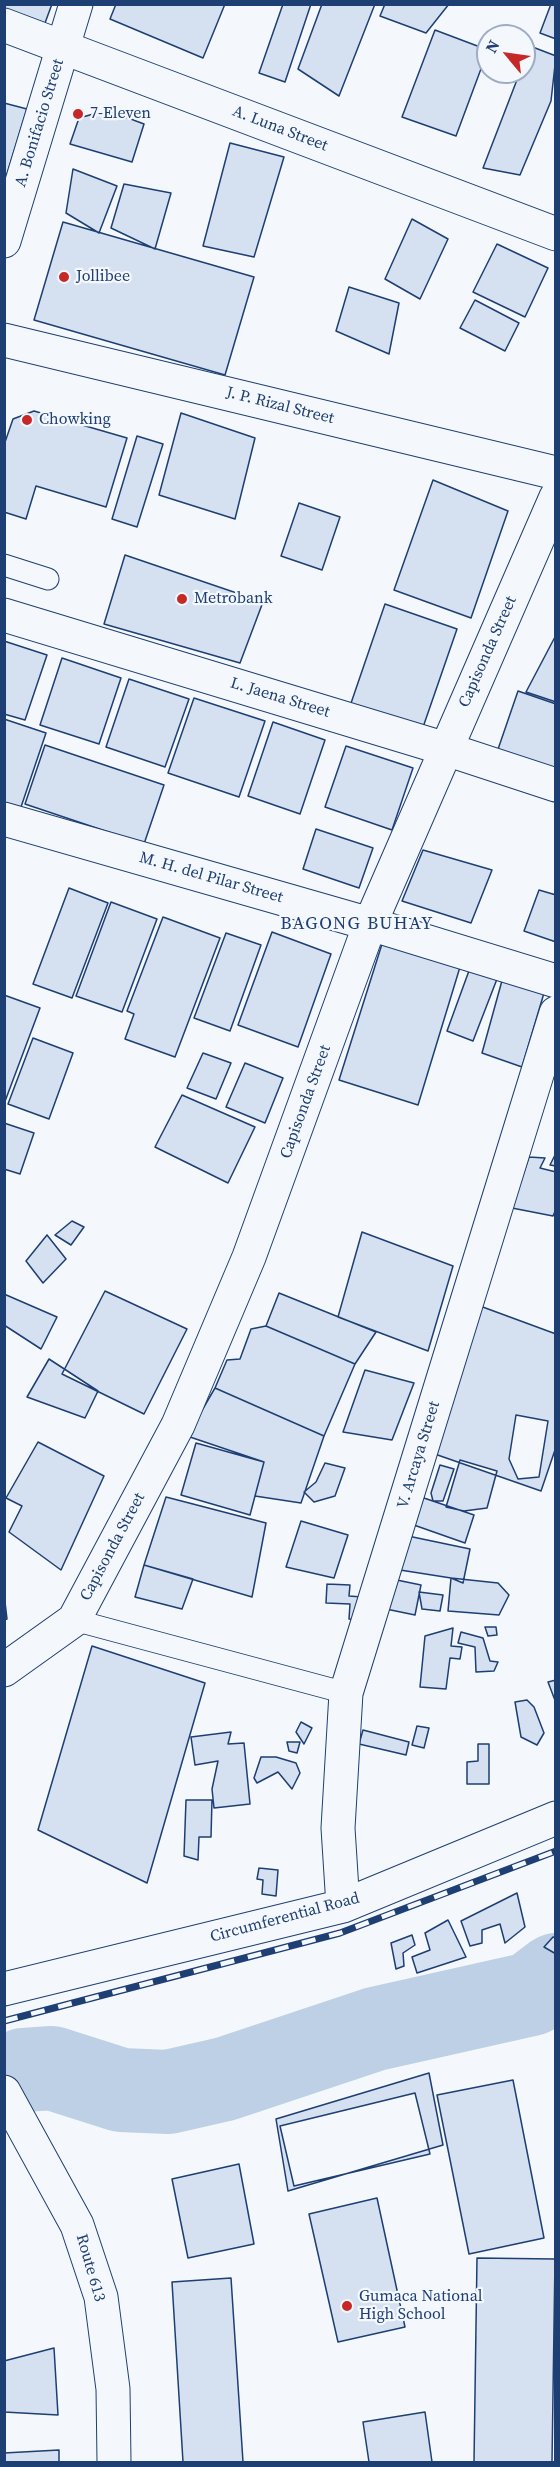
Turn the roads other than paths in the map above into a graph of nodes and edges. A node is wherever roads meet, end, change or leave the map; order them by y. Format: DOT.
graph roads {
  1 [pos="76,4"];
  2 [pos="4,25"];
  3 [pos="63,47"];
  4 [pos="555,234"];
  5 [pos="4,241"];
  6 [pos="4,340"];
  7 [pos="555,473"];
  8 [pos="555,497"];
  9 [pos="4,565"];
  10 [pos="48,579"];
  11 [pos="4,615"];
  12 [pos="446,749"];
  13 [pos="555,785"];
  14 [pos="4,819"];
  15 [pos="370,924"];
  16 [pos="555,981"];
  17 [pos="555,1014"];
  18 [pos="74,1620"];
  19 [pos="4,1670"];
  20 [pos="345,1693"];
  21 [pos="555,1818"];
  22 [pos="343,1906"];
  23 [pos="4,1989"];
  24 [pos="4,2092"];
  25 [pos="114,2463"];
  1 -- 3 [label="street, A. Bonifacio Street"];
  2 -- 3 [label="street, A. Luna Street"];
  3 -- 4 [label="street, A. Luna Street"];
  3 -- 5 [label="street, A. Bonifacio Street"];
  6 -- 7 [label="street, J. P. Rizal Street"];
  8 -- 12 [label="street, Capisonda Street"];
  9 -- 10 [label="lane"];
  11 -- 12 [label="street, L. Jaena Street"];
  12 -- 13 [label="street, L. Jaena Street"];
  12 -- 15 [label="street, Capisonda Street"];
  14 -- 15 [label="street, M. H. del Pilar Street"];
  15 -- 16 [label="street, M. H. del Pilar Street"];
  15 -- 18 [label="street, Capisonda Street"];
  17 -- 20 [label="street, V. Arcaya Street"];
  18 -- 19 [label="street, Capisonda Street"];
  18 -- 20 [label="lane"];
  20 -- 22 [label="street, V. Arcaya Street"];
  21 -- 22 [label="street, Circumferential Road"];
  22 -- 23 [label="street, Circumferential Road"];
  24 -- 25 [label="street, Route 613"];
}
